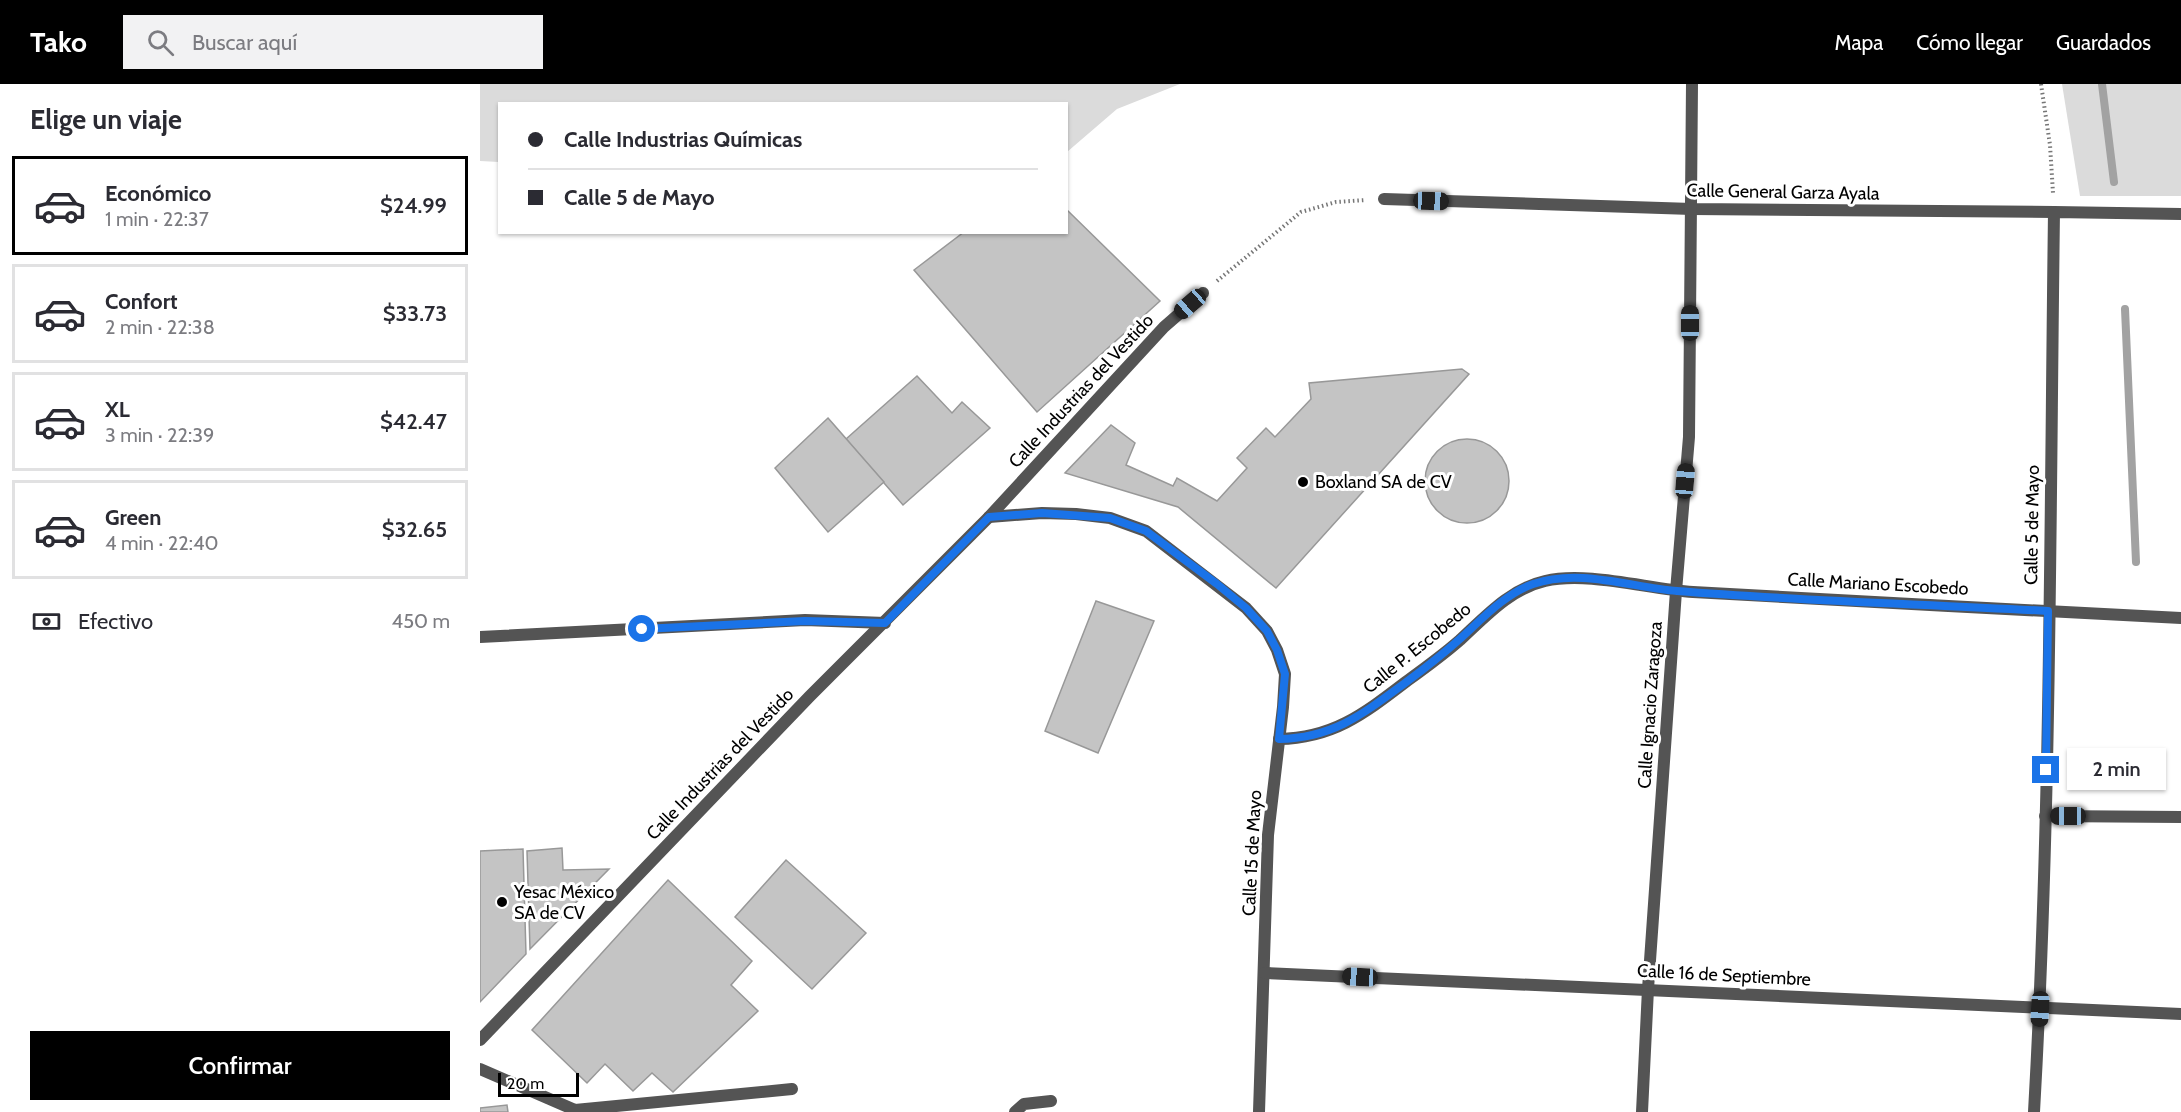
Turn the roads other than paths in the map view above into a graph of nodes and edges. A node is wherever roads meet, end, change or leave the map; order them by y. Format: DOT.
graph roads {
  1 [pos="1692,84"];
  2 [pos="1384,199"];
  3 [pos="1692,209"];
  4 [pos="2054,212"];
  5 [pos="2181,214"];
  6 [pos="1203,293"];
  7 [pos="989,517"];
  8 [pos="1573,577"];
  9 [pos="1676,591"];
  10 [pos="2048,611"];
  11 [pos="2181,618"];
  12 [pos="885,623"];
  13 [pos="480,637"];
  14 [pos="1279,739"];
  15 [pos="2045,816"];
  16 [pos="2181,817"];
  17 [pos="1265,973"];
  18 [pos="1648,989"];
  19 [pos="2040,1009"];
  20 [pos="2181,1014"];
  21 [pos="480,1040"];
  22 [pos="480,1069"];
  23 [pos="792,1089"];
  24 [pos="1051,1101"];
  25 [pos="1015,1112"];
  26 [pos="1259,1112"];
  27 [pos="1642,1112"];
  28 [pos="2034,1112"];
  1 -- 3 [label="street, Calle Ignacio Zaragoza"];
  2 -- 3 [label="street, Calle General Garza Ayala"];
  3 -- 4 [label="street, Calle General Garza Ayala"];
  3 -- 9 [label="street, Calle Ignacio Zaragoza"];
  4 -- 5 [label="street, Calle General Garza Ayala"];
  4 -- 10 [label="street, Calle 5 de Mayo"];
  6 -- 7 [label="street, Calle Industrias del Vestido"];
  7 -- 12 [label="street, Calle Industrias del Vestido"];
  7 -- 14 [label="street, Calle 15 de Mayo"];
  8 -- 9 [label="street, Calle Mariano Escobedo"];
  8 -- 14 [label="street, Calle P. Escobedo"];
  9 -- 10 [label="street, Calle Mariano Escobedo"];
  9 -- 18 [label="street, Calle Ignacio Zaragoza"];
  10 -- 11 [label="street, Calle Mariano Escobedo"];
  10 -- 15 [label="street, Calle 5 de Mayo"];
  12 -- 13 [label="street"];
  12 -- 21 [label="street, Calle Industrias del Vestido"];
  14 -- 17 [label="street, Calle 15 de Mayo"];
  15 -- 16 [label="street"];
  15 -- 19 [label="street, Calle 5 de Mayo"];
  17 -- 18 [label="street, Calle 16 de Septiembre"];
  17 -- 26 [label="street, Calle 15 de Mayo"];
  18 -- 19 [label="street, Calle 16 de Septiembre"];
  18 -- 27 [label="street, Calle Ignacio Zaragoza"];
  19 -- 20 [label="street, Calle 16 de Septiembre"];
  19 -- 28 [label="street, Calle 5 de Mayo"];
  22 -- 23 [label="street"];
  24 -- 25 [label="street"];
}
